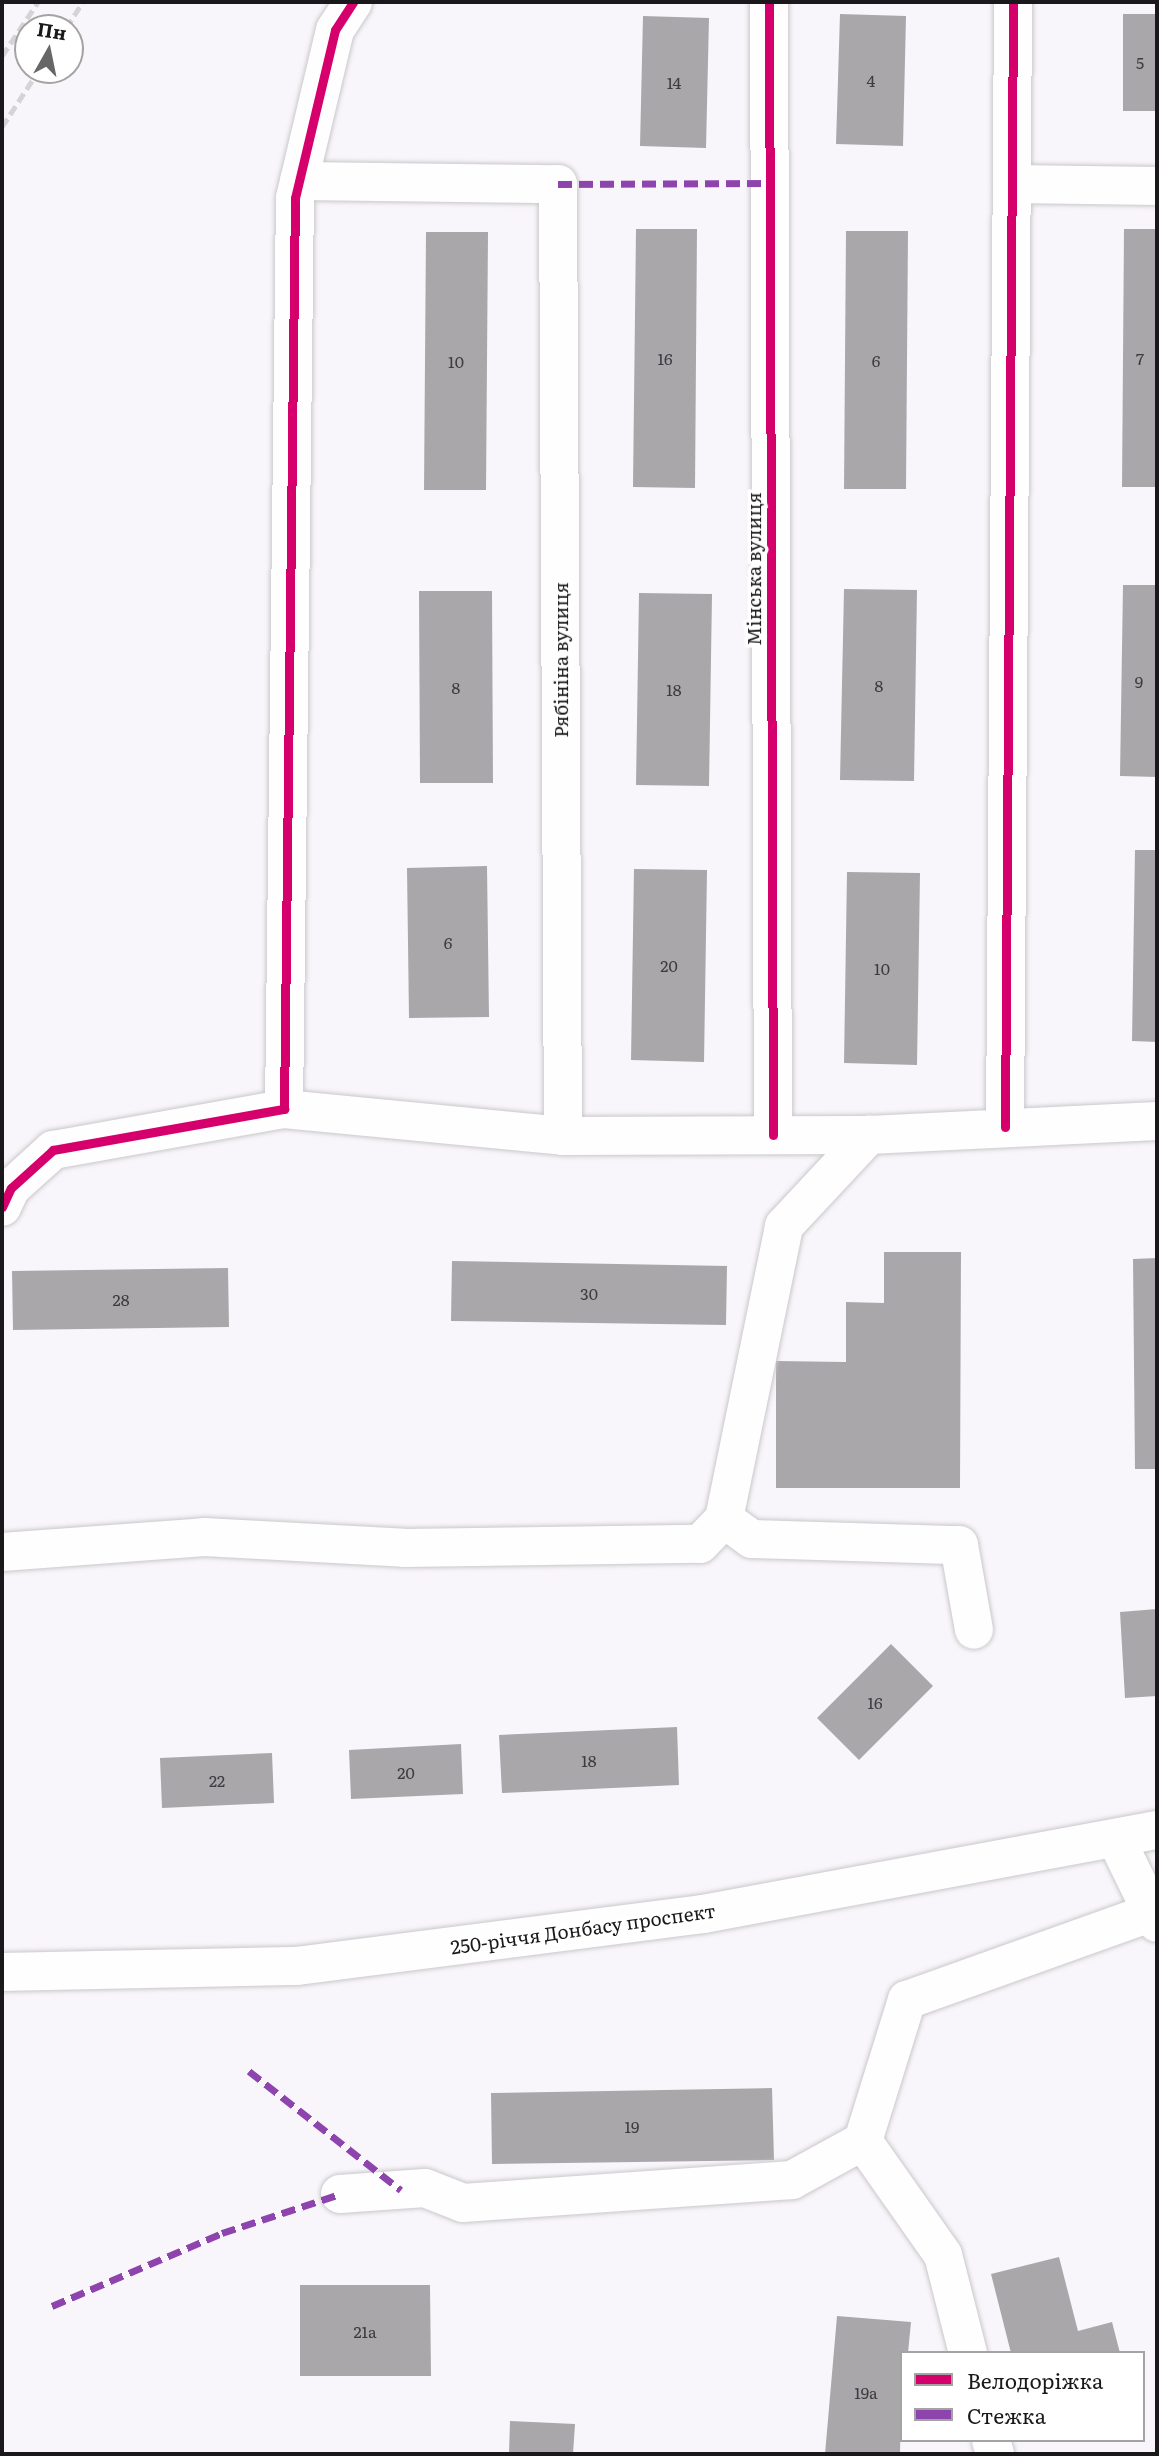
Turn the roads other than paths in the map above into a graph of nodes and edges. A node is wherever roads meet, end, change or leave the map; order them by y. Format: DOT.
graph roads {
  1 [pos="353,2"];
  2 [pos="769,2"];
  3 [pos="1013,2"];
  4 [pos="299,181"];
  5 [pos="1012,184"];
  6 [pos="1157,186"];
  7 [pos="284,1109"];
  8 [pos="1157,1121"];
  9 [pos="1005,1127"];
  10 [pos="773,1135"];
  11 [pos="869,1135"];
  12 [pos="562,1136"];
  13 [pos="2,1207"];
  14 [pos="724,1519"];
  15 [pos="2,1552"];
  16 [pos="974,1630"];
  17 [pos="1157,1830"];
  18 [pos="1117,1841"];
  19 [pos="1154,1918"];
  20 [pos="2,1972"];
  21 [pos="863,2141"];
  22 [pos="340,2194"];
  23 [pos="967,2351"];
  1 -- 4 [label="street"];
  2 -- 10 [label="street, Мінська вулиця"];
  3 -- 5 [label="street"];
  4 -- 7 [label="street"];
  4 -- 12 [label="street, Рябініна вулиця"];
  5 -- 6 [label="street"];
  5 -- 9 [label="street"];
  7 -- 12 [label="street"];
  7 -- 13 [label="street"];
  8 -- 9 [label="street"];
  9 -- 11 [label="street"];
  10 -- 11 [label="street"];
  10 -- 12 [label="street"];
  11 -- 14 [label="street"];
  14 -- 15 [label="street"];
  14 -- 16 [label="street"];
  17 -- 18 [label="street, 250-річчя Донбасу проспект"];
  18 -- 19 [label="street"];
  18 -- 20 [label="street, 250-річчя Донбасу проспект"];
  19 -- 21 [label="street"];
  21 -- 22 [label="street"];
  21 -- 23 [label="street"];
}
